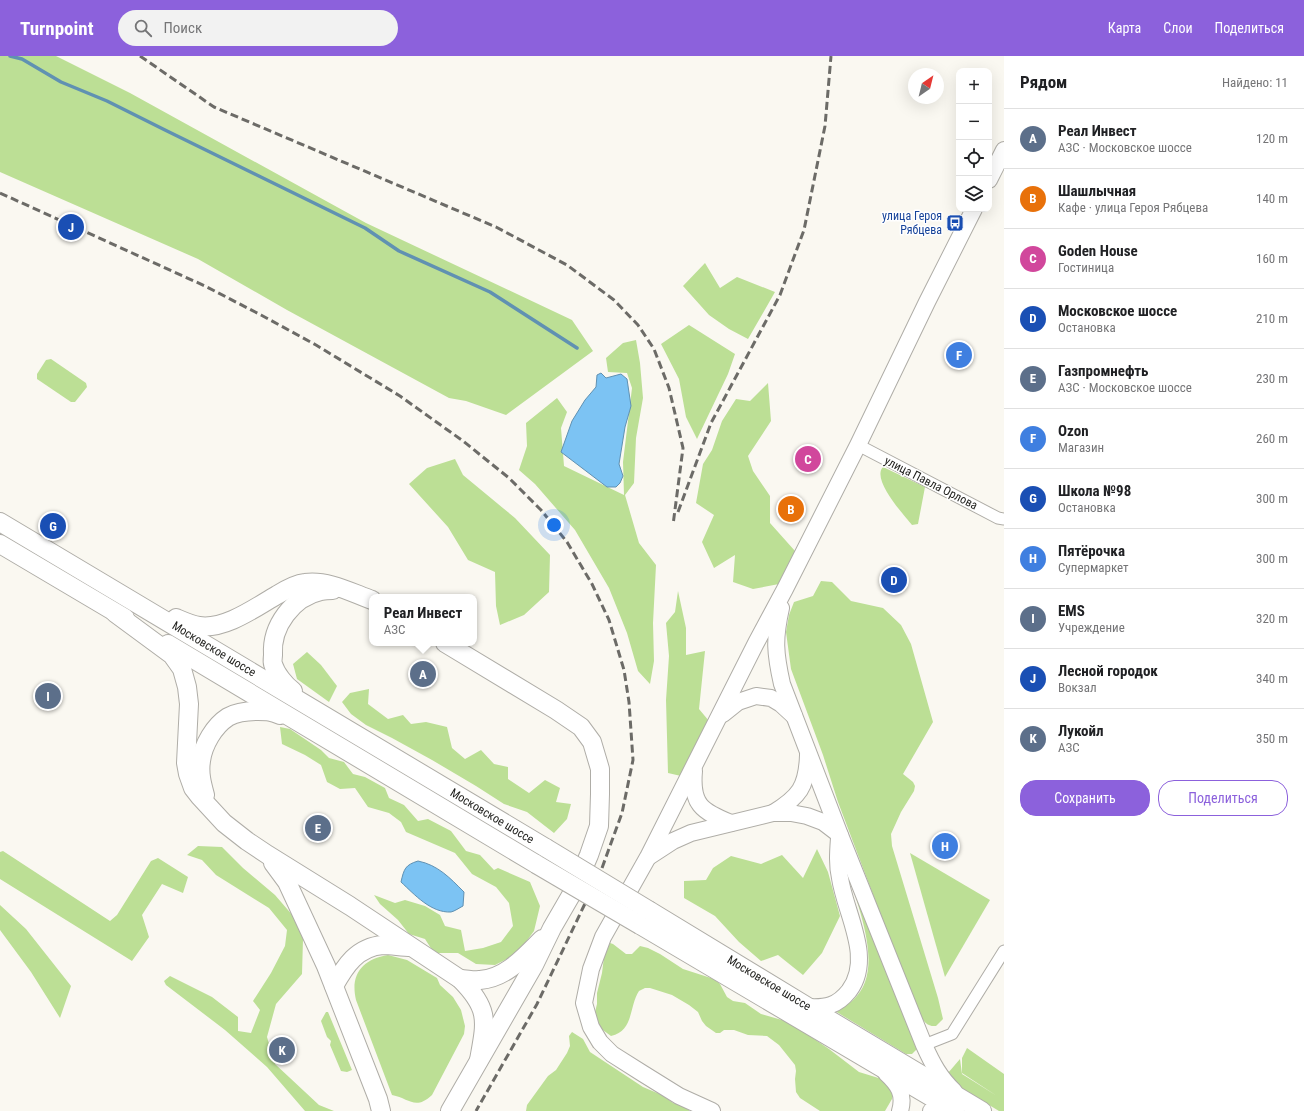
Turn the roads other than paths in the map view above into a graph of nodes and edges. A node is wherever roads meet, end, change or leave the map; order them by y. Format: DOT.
graph roads {
  1 [pos="1004,150"];
  2 [pos="991,176"];
  3 [pos="972,212"];
  4 [pos="858,445"];
  5 [pos="1004,520"];
  6 [pos="0,522"];
  7 [pos="0,544"];
  8 [pos="343,589"];
  9 [pos="785,589"];
  10 [pos="124,596"];
  11 [pos="369,599"];
  12 [pos="115,612"];
  13 [pos="450,646"];
  14 [pos="320,713"];
  15 [pos="718,719"];
  16 [pos="796,719"];
  17 [pos="308,727"];
  18 [pos="808,751"];
  19 [pos="694,767"];
  20 [pos="207,803"];
  21 [pos="773,813"];
  22 [pos="731,823"];
  23 [pos="840,835"];
  24 [pos="268,855"];
  25 [pos="648,858"];
  26 [pos="552,928"];
  27 [pos="412,948"];
  28 [pos="1004,950"];
  29 [pos="460,978"];
  30 [pos="334,986"];
  31 [pos="808,1007"];
  32 [pos="924,1045"];
  33 [pos="479,1060"];
  34 [pos="874,1062"];
  35 [pos="461,1093"];
  36 [pos="380,1105"];
  37 [pos="959,1105"];
  38 [pos="395,1111"];
  39 [pos="436,1111"];
  40 [pos="450,1111"];
  41 [pos="712,1111"];
  42 [pos="900,1111"];
  43 [pos="931,1111"];
  44 [pos="947,1111"];
  45 [pos="982,1111"];
  1 -- 2 [label="main road"];
  3 -- 4 [label="main road"];
  4 -- 5 [label="street, улица Павла Орлова"];
  4 -- 9 [label="main road"];
  6 -- 10 [label="main road, Московское шоссе"];
  7 -- 12 [label="main road, Московское шоссе"];
  8 -- 10 [label="main road"];
  8 -- 11 [label="main road"];
  8 -- 14 [label="main road"];
  9 -- 15 [label="main road"];
  9 -- 16 [label="main road"];
  10 -- 14 [label="main road, Московское шоссе"];
  12 -- 17 [label="main road, Московское шоссе"];
  12 -- 20 [label="main road"];
  13 -- 26 [label="main road"];
  14 -- 31 [label="main road, Московское шоссе, bridge"];
  15 -- 16 [label="main road"];
  15 -- 19 [label="main road"];
  16 -- 18 [label="main road"];
  17 -- 20 [label="main road"];
  17 -- 34 [label="main road, Московское шоссе, bridge"];
  18 -- 21 [label="main road"];
  18 -- 23 [label="main road"];
  19 -- 22 [label="main road"];
  19 -- 25 [label="main road"];
  20 -- 24 [label="main road"];
  21 -- 22 [label="main road"];
  21 -- 23 [label="main road"];
  22 -- 25 [label="main road"];
  23 -- 31 [label="main road"];
  23 -- 32 [label="main road"];
  24 -- 27 [label="main road"];
  24 -- 30 [label="main road"];
  25 -- 41 [label="main road"];
  26 -- 29 [label="main road"];
  26 -- 33 [label="main road"];
  27 -- 29 [label="main road"];
  27 -- 30 [label="main road"];
  28 -- 32 [label="street"];
  29 -- 33 [label="main road"];
  30 -- 36 [label="main road"];
  31 -- 37 [label="main road, Московское шоссе"];
  32 -- 37 [label="main road"];
  33 -- 35 [label="main road"];
  34 -- 37 [label="main road, Московское шоссе"];
  34 -- 42 [label="main road"];
  35 -- 39 [label="main road"];
  35 -- 40 [label="main road"];
  36 -- 38 [label="main road"];
  37 -- 45 [label="main road, Московское шоссе"];
  43 -- 44 [label="main road"];
}
